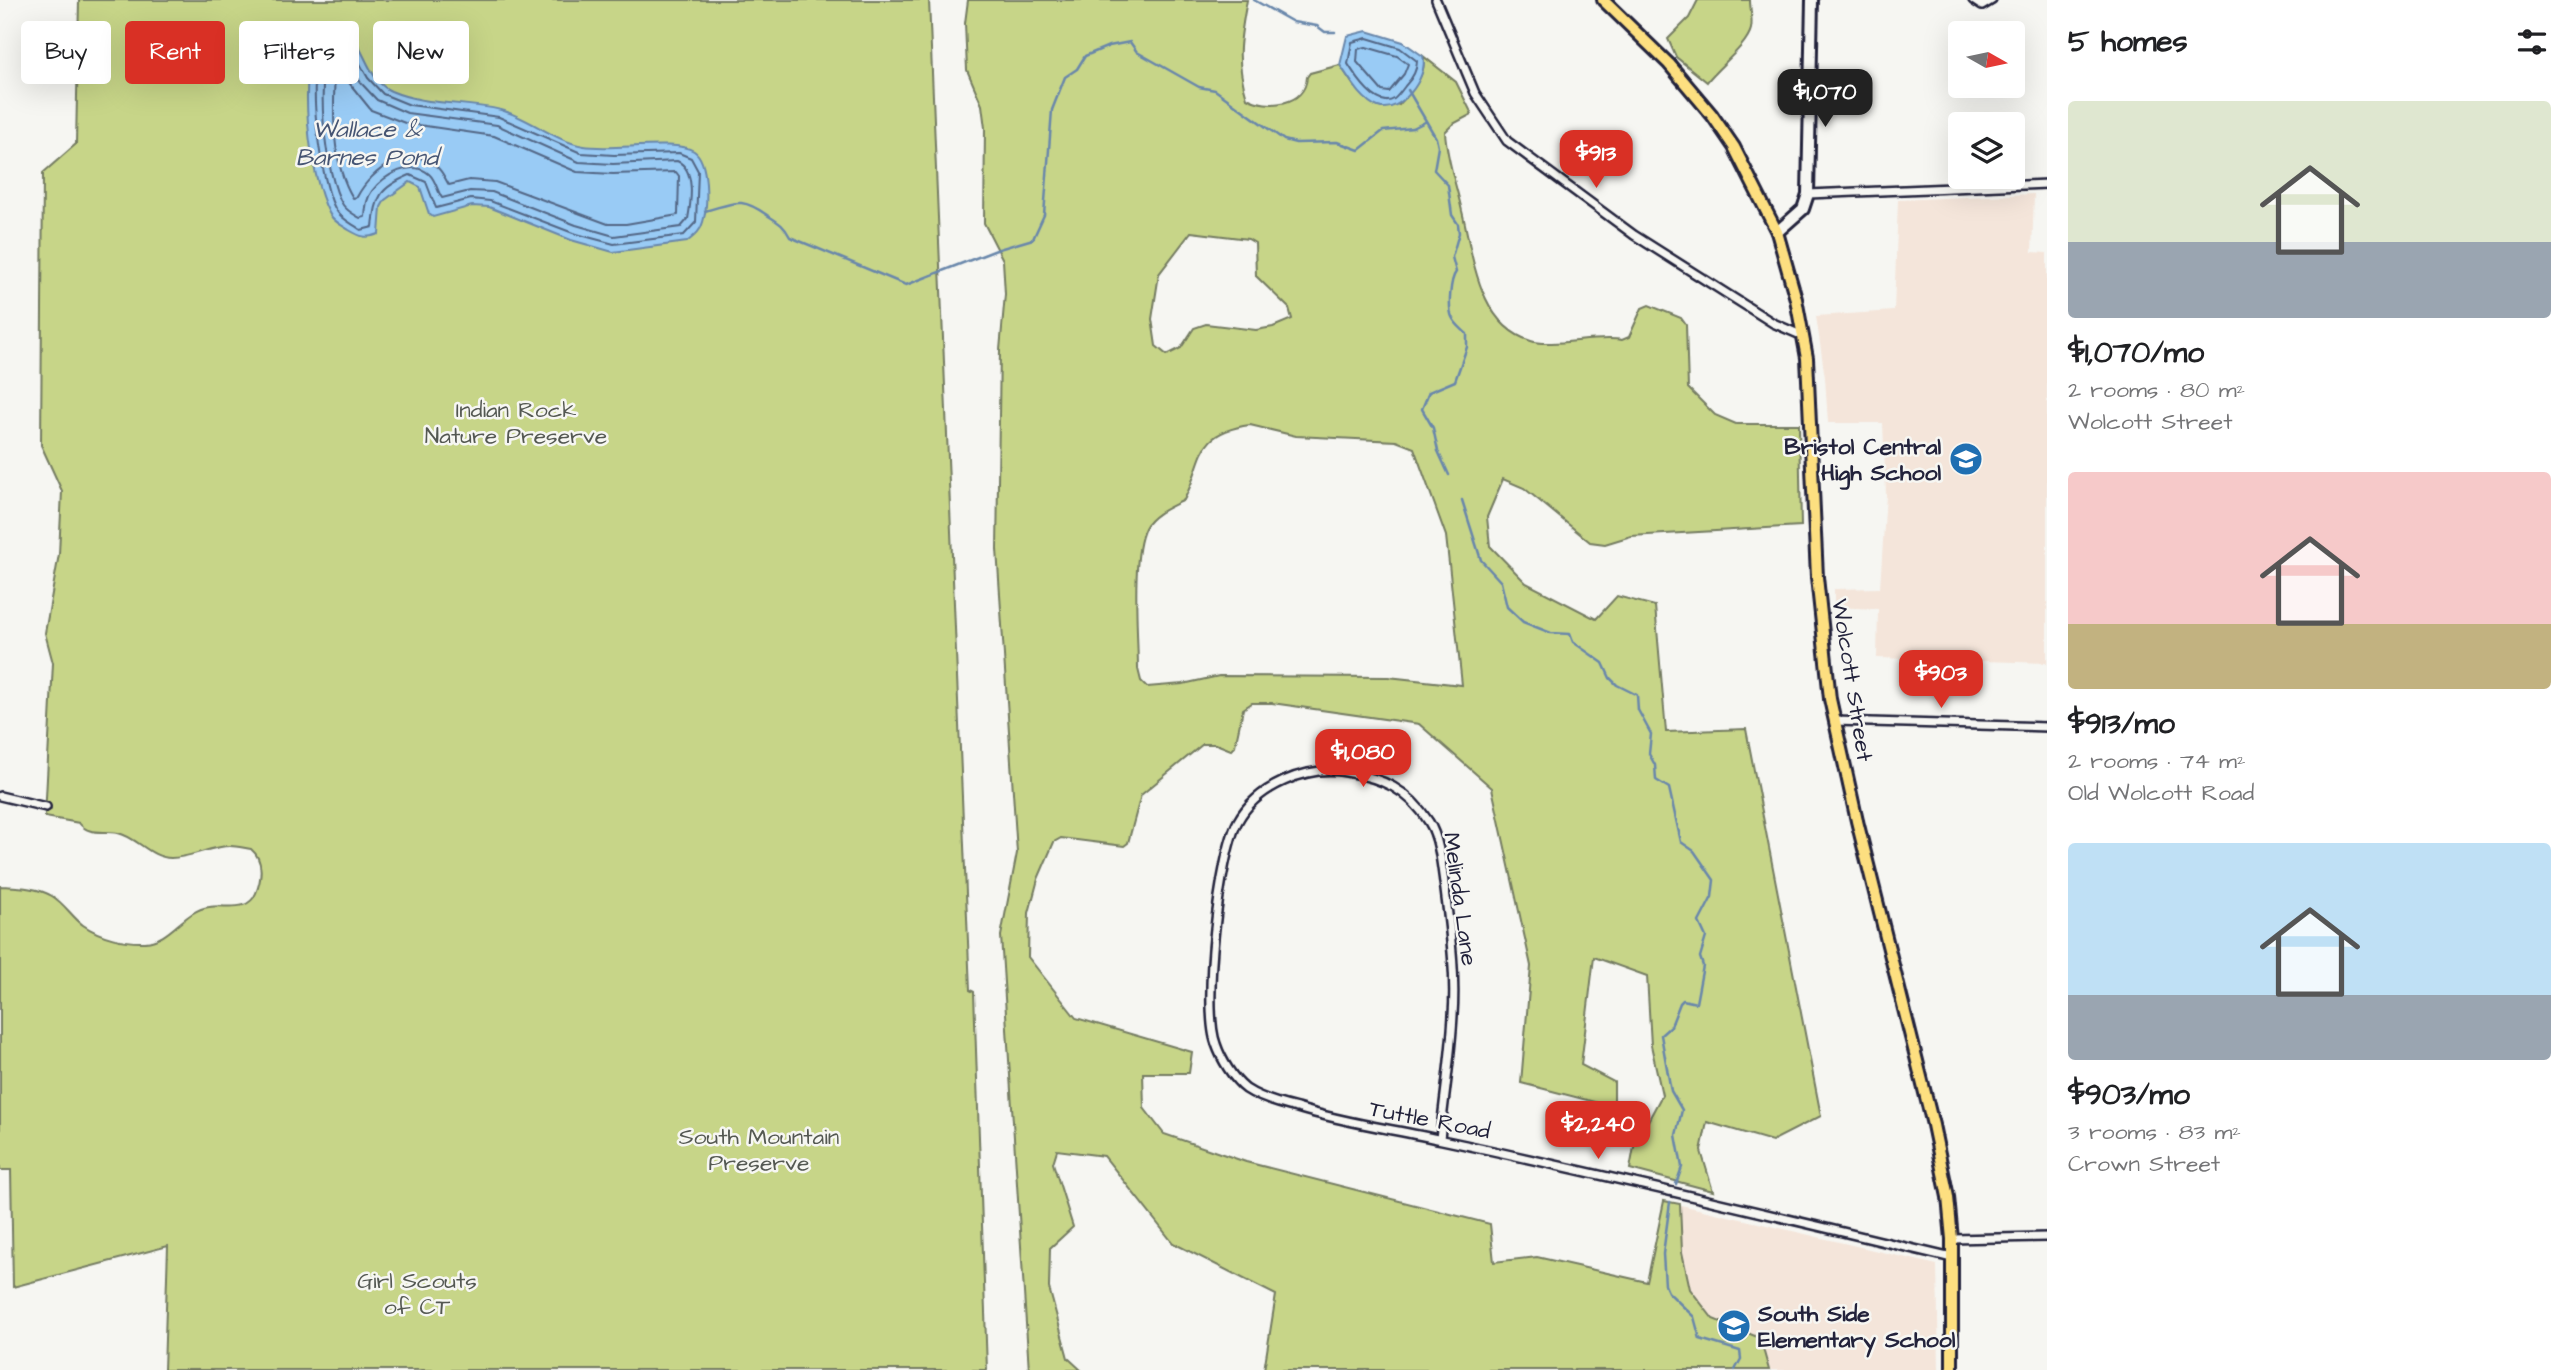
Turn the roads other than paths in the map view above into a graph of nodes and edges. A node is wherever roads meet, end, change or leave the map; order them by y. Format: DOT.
graph roads {
  1 [pos="1436,0"];
  2 [pos="1603,0"];
  3 [pos="1812,0"];
  4 [pos="1973,0"];
  5 [pos="1992,0"];
  6 [pos="2047,184"];
  7 [pos="1808,194"];
  8 [pos="1777,232"];
  9 [pos="1803,336"];
  10 [pos="1834,721"];
  11 [pos="2047,727"];
  12 [pos="0,796"];
  13 [pos="46,807"];
  14 [pos="1235,1078"];
  15 [pos="1440,1139"];
  16 [pos="2047,1237"];
  17 [pos="1952,1239"];
  18 [pos="1952,1258"];
  19 [pos="1952,1370"];
  1 -- 9 [label="street"];
  2 -- 8 [label="main road, Wolcott Street"];
  3 -- 7 [label="main road"];
  4 -- 5 [label="street"];
  6 -- 7 [label="street"];
  7 -- 8 [label="main road"];
  8 -- 9 [label="main road, Wolcott Street"];
  9 -- 10 [label="main road, Wolcott Street"];
  10 -- 11 [label="street"];
  10 -- 17 [label="main road, Wolcott Street"];
  12 -- 13 [label="street"];
  14 -- 15 [label="street, Tuttle Road"];
  14 -- 15 [label="street, Melinda Lane"];
  15 -- 18 [label="street, Tuttle Road"];
  16 -- 17 [label="street"];
  17 -- 18 [label="main road, Wolcott Street"];
  18 -- 19 [label="main road, Wolcott Street"];
}
